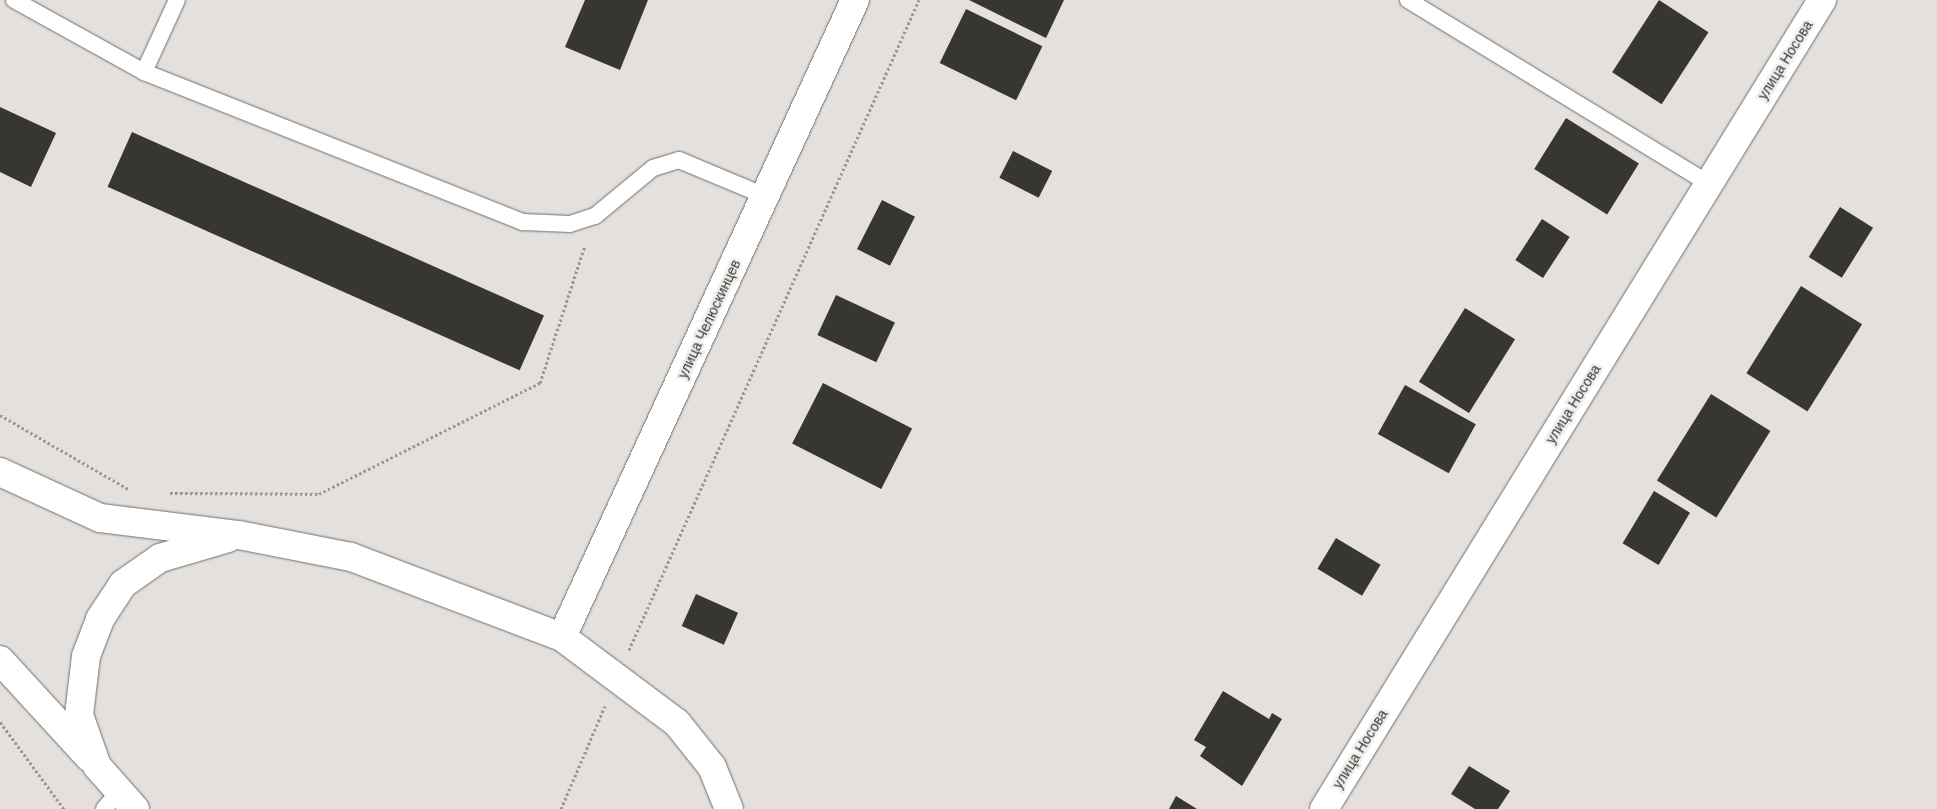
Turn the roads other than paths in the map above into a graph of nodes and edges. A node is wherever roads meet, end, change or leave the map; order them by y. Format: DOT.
graph roads {
  1 [pos="14,0"];
  2 [pos="177,0"];
  3 [pos="855,0"];
  4 [pos="1408,0"];
  5 [pos="1822,0"];
  6 [pos="144,72"];
  7 [pos="1708,183"];
  8 [pos="765,196"];
  9 [pos="0,472"];
  10 [pos="239,534"];
  11 [pos="562,637"];
  12 [pos="0,660"];
  13 [pos="97,766"];
  14 [pos="119,803"];
  15 [pos="730,809"];
  16 [pos="1324,809"];
  1 -- 6 [label="lane"];
  2 -- 6 [label="lane"];
  3 -- 8 [label="street, улица Челюскинцев"];
  4 -- 7 [label="lane"];
  5 -- 7 [label="street, улица Носова"];
  6 -- 8 [label="lane"];
  7 -- 16 [label="street, улица Носова"];
  8 -- 11 [label="street, улица Челюскинцев"];
  9 -- 10 [label="street"];
  10 -- 11 [label="street"];
  10 -- 13 [label="street"];
  11 -- 15 [label="street"];
  12 -- 13 [label="street"];
  13 -- 14 [label="street"];
}
